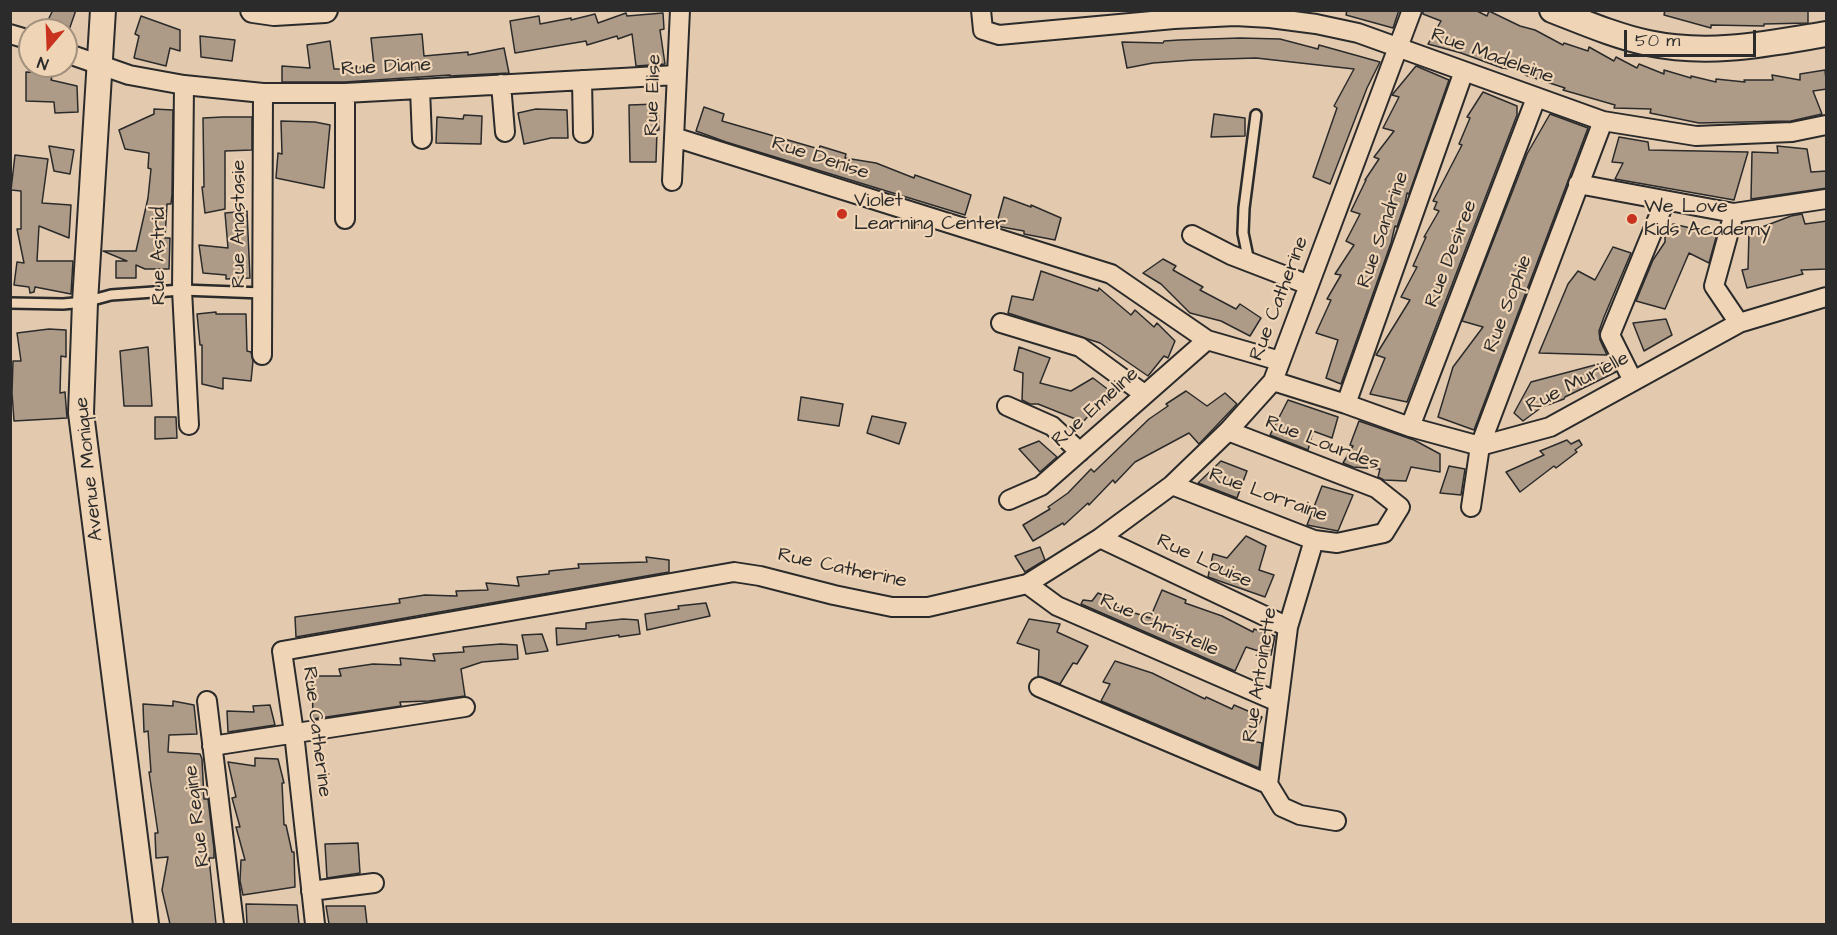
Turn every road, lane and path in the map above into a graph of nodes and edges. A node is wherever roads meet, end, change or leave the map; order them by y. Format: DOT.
graph roads {
  1 [pos="104,10"];
  2 [pos="325,10"];
  3 [pos="680,10"];
  4 [pos="981,10"];
  5 [pos="1412,10"];
  6 [pos="1552,10"];
  7 [pos="267,11"];
  8 [pos="1827,34"];
  9 [pos="1399,46"];
  10 [pos="78,57"];
  11 [pos="99,65"];
  12 [pos="1464,71"];
  13 [pos="677,75"];
  14 [pos="582,80"];
  15 [pos="501,84"];
  16 [pos="184,86"];
  17 [pos="420,89"];
  18 [pos="263,93"];
  19 [pos="345,93"];
  20 [pos="1536,98"];
  21 [pos="1256,116"];
  22 [pos="1603,121"];
  23 [pos="1827,125"];
  24 [pos="505,132"];
  25 [pos="583,133"];
  26 [pos="674,137"];
  27 [pos="422,139"];
  28 [pos="672,181"];
  29 [pos="1578,184"];
  30 [pos="1827,199"];
  31 [pos="1665,201"];
  32 [pos="1734,213"];
  33 [pos="345,219"];
  34 [pos="1192,235"];
  35 [pos="1249,262"];
  36 [pos="1309,285"];
  37 [pos="182,290"];
  38 [pos="263,293"];
  39 [pos="1827,297"];
  40 [pos="85,302"];
  41 [pos="10,303"];
  42 [pos="1001,323"];
  43 [pos="1739,323"];
  44 [pos="1207,340"];
  45 [pos="262,355"];
  46 [pos="1281,361"];
  47 [pos="1273,381"];
  48 [pos="1633,381"];
  49 [pos="1144,394"];
  50 [pos="1346,404"];
  51 [pos="1007,406"];
  52 [pos="189,425"];
  53 [pos="1410,427"];
  54 [pos="1228,431"];
  55 [pos="1480,446"];
  56 [pos="1080,452"];
  57 [pos="1172,485"];
  58 [pos="1009,500"];
  59 [pos="1471,507"];
  60 [pos="1384,533"];
  61 [pos="1100,538"];
  62 [pos="1314,540"];
  63 [pos="1027,584"];
  64 [pos="1288,627"];
  65 [pos="1039,687"];
  66 [pos="207,701"];
  67 [pos="1278,702"];
  68 [pos="465,706"];
  69 [pos="294,733"];
  70 [pos="212,746"];
  71 [pos="1268,784"];
  72 [pos="1336,821"];
  73 [pos="374,883"];
  74 [pos="311,891"];
  75 [pos="146,924"];
  76 [pos="234,924"];
  77 [pos="315,924"];
  1 -- 11 [label="street, Avenue Monique"];
  2 -- 7 [label="street"];
  3 -- 13 [label="street, Rue Elise"];
  4 -- 9 [label="street, Rue Madeleine"];
  5 -- 9 [label="street, Rue Catherine"];
  6 -- 8 [label="street"];
  9 -- 12 [label="street, Rue Madeleine"];
  9 -- 36 [label="street, Rue Catherine"];
  10 -- 11 [label="street, Rue Diane"];
  11 -- 16 [label="street, Rue Diane"];
  11 -- 40 [label="street, Avenue Monique"];
  12 -- 20 [label="street, Rue Madeleine"];
  12 -- 50 [label="street, Rue Sandrine"];
  13 -- 14 [label="street, Rue Diane"];
  13 -- 26 [label="street, Rue Elise"];
  14 -- 15 [label="street, Rue Diane"];
  14 -- 25 [label="street"];
  15 -- 17 [label="street, Rue Diane"];
  15 -- 24 [label="street"];
  16 -- 18 [label="street, Rue Diane"];
  16 -- 37 [label="street, Rue Astrid"];
  17 -- 19 [label="street, Rue Diane"];
  17 -- 27 [label="street"];
  18 -- 19 [label="street, Rue Diane"];
  18 -- 38 [label="street, Rue Anastasie"];
  19 -- 33 [label="street"];
  20 -- 22 [label="street, Rue Madeleine"];
  20 -- 53 [label="street, Rue Desiree"];
  21 -- 35 [label="lane"];
  22 -- 23 [label="street, Rue Madeleine"];
  22 -- 29 [label="street, Rue Sophie"];
  26 -- 28 [label="street, Rue Elise"];
  26 -- 44 [label="street, Rue Denise"];
  29 -- 31 [label="street"];
  29 -- 55 [label="street, Rue Sophie"];
  30 -- 32 [label="street"];
  31 -- 32 [label="street"];
  31 -- 48 [label="street"];
  32 -- 43 [label="street"];
  34 -- 35 [label="street"];
  35 -- 36 [label="street"];
  36 -- 46 [label="street, Rue Catherine"];
  37 -- 38 [label="lane"];
  37 -- 40 [label="lane"];
  37 -- 52 [label="street, Rue Astrid"];
  38 -- 45 [label="street, Rue Anastasie"];
  39 -- 43 [label="street, Rue Murielle"];
  40 -- 41 [label="lane"];
  40 -- 75 [label="street, Avenue Monique"];
  42 -- 49 [label="street"];
  43 -- 48 [label="street, Rue Murielle"];
  44 -- 46 [label="street, Rue Denise"];
  44 -- 49 [label="street, Rue Emeline"];
  46 -- 47 [label="street, Rue Catherine"];
  47 -- 50 [label="street, Rue Murielle"];
  47 -- 54 [label="street, Rue Catherine"];
  48 -- 55 [label="street, Rue Murielle"];
  49 -- 56 [label="street, Rue Emeline"];
  50 -- 53 [label="street, Rue Murielle"];
  51 -- 56 [label="street"];
  53 -- 55 [label="street, Rue Murielle"];
  54 -- 57 [label="street, Rue Catherine"];
  54 -- 60 [label="street, Rue Lourdes"];
  55 -- 59 [label="street, Rue Sophie"];
  56 -- 58 [label="street, Rue Emeline"];
  57 -- 61 [label="street, Rue Catherine"];
  57 -- 62 [label="street, Rue Lorraine"];
  60 -- 62 [label="street, Rue Lorraine"];
  61 -- 63 [label="street, Rue Catherine"];
  61 -- 64 [label="street, Rue Louise"];
  62 -- 64 [label="street, Rue Antoinette"];
  63 -- 67 [label="street, Rue Christelle"];
  63 -- 69 [label="street, Rue Catherine"];
  64 -- 67 [label="street, Rue Antoinette"];
  65 -- 71 [label="street"];
  66 -- 70 [label="street, Rue Regine"];
  67 -- 71 [label="street, Rue Antoinette"];
  68 -- 69 [label="street"];
  69 -- 70 [label="street"];
  69 -- 74 [label="street, Rue Catherine"];
  70 -- 76 [label="street, Rue Regine"];
  71 -- 72 [label="street"];
  73 -- 74 [label="street"];
  74 -- 77 [label="street, Rue Catherine"];
}
